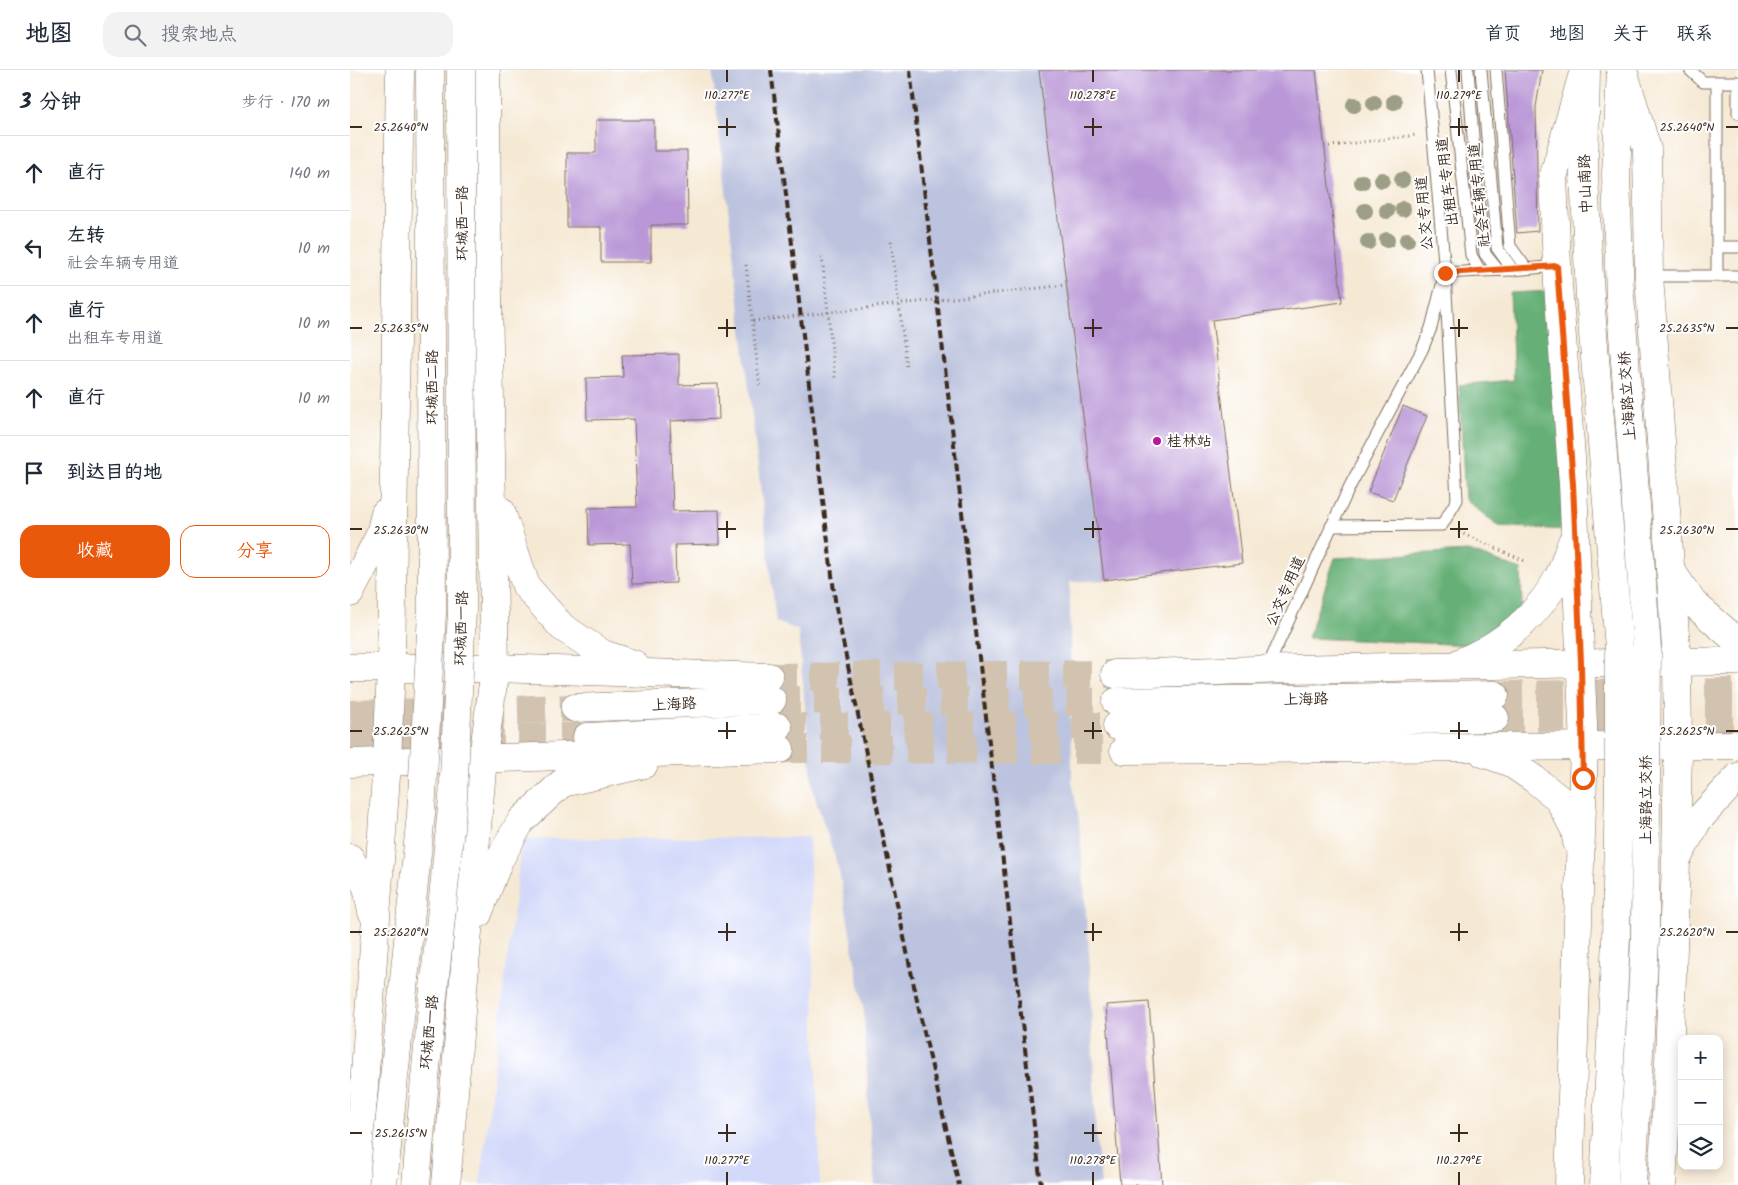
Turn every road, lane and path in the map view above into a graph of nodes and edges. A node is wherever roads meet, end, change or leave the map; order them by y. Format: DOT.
graph roads {
  1 [pos="400,70"];
  2 [pos="430,70"];
  3 [pos="461,70"];
  4 [pos="486,70"];
  5 [pos="1427,70"];
  6 [pos="1451,70"];
  7 [pos="1468,70"];
  8 [pos="1482,70"];
  9 [pos="1496,70"];
  10 [pos="1585,70"];
  11 [pos="1622,70"];
  12 [pos="1693,71"];
  13 [pos="1717,82"];
  14 [pos="1738,113"];
  15 [pos="891,241"];
  16 [pos="1718,247"];
  17 [pos="1738,247"];
  18 [pos="822,257"];
  19 [pos="746,265"];
  20 [pos="1557,266"];
  21 [pos="1526,268"];
  22 [pos="1498,270"];
  23 [pos="1512,270"];
  24 [pos="1480,271"];
  25 [pos="1445,273"];
  26 [pos="1649,276"];
  27 [pos="1718,276"];
  28 [pos="1738,276"];
  29 [pos="1066,285"];
  30 [pos="1590,298"];
  31 [pos="899,304"];
  32 [pos="828,312"];
  33 [pos="753,321"];
  34 [pos="907,368"];
  35 [pos="835,378"];
  36 [pos="760,388"];
  37 [pos="394,472"];
  38 [pos="491,478"];
  39 [pos="1442,525"];
  40 [pos="1331,526"];
  41 [pos="1576,534"];
  42 [pos="1525,561"];
  43 [pos="1669,567"];
  44 [pos="350,593"];
  45 [pos="432,613"];
  46 [pos="1738,642"];
  47 [pos="1738,661"];
  48 [pos="1581,662"];
  49 [pos="1676,662"];
  50 [pos="1453,665"];
  51 [pos="350,668"];
  52 [pos="391,668"];
  53 [pos="495,668"];
  54 [pos="1266,669"];
  55 [pos="662,673"];
  56 [pos="1115,674"];
  57 [pos="1495,706"];
  58 [pos="575,708"];
  59 [pos="587,737"];
  60 [pos="1738,745"];
  61 [pos="1678,746"];
  62 [pos="1584,747"];
  63 [pos="1470,748"];
  64 [pos="699,752"];
  65 [pos="483,758"];
  66 [pos="387,762"];
  67 [pos="350,763"];
  68 [pos="1738,777"];
  69 [pos="350,858"];
  70 [pos="1581,859"];
  71 [pos="1676,861"];
  72 [pos="376,933"];
  73 [pos="467,943"];
  74 [pos="357,1185"];
  75 [pos="383,1185"];
  76 [pos="416,1185"];
  77 [pos="446,1185"];
  78 [pos="1569,1185"];
  79 [pos="1604,1185"];
  80 [pos="1632,1185"];
  81 [pos="1662,1185"];
  1 -- 37 [label="main road"];
  2 -- 45 [label="main road, 环城西二路"];
  3 -- 76 [label="main road, 环城西一路, bridge"];
  4 -- 38 [label="main road"];
  5 -- 25 [label="lane, 公交专用道"];
  6 -- 24 [label="lane, 出租车专用道"];
  7 -- 22 [label="lane, 出租车专用道"];
  8 -- 23 [label="lane, 社会车辆专用道"];
  9 -- 21 [label="lane, 社会车辆专用道"];
  10 -- 20 [label="main road"];
  10 -- 30 [label="main road, 中山南路"];
  11 -- 26 [label="main road"];
  11 -- 80 [label="main road, 上海路立交桥, bridge"];
  12 -- 13 [label="lane"];
  13 -- 14 [label="lane"];
  13 -- 16 [label="lane"];
  15 -- 31 [label="path"];
  16 -- 17 [label="lane"];
  16 -- 27 [label="lane"];
  18 -- 32 [label="path"];
  19 -- 33 [label="path"];
  20 -- 21 [label="lane"];
  20 -- 41 [label="main road"];
  21 -- 23 [label="lane"];
  22 -- 23 [label="lane"];
  22 -- 24 [label="lane"];
  24 -- 25 [label="lane"];
  25 -- 39 [label="lane"];
  25 -- 40 [label="lane, 公交专用道"];
  26 -- 27 [label="lane"];
  26 -- 43 [label="main road"];
  27 -- 28 [label="lane"];
  29 -- 31 [label="path, bridge"];
  30 -- 79 [label="main road, 上海路立交桥, bridge"];
  31 -- 32 [label="path, bridge"];
  31 -- 34 [label="path"];
  32 -- 33 [label="path, bridge"];
  32 -- 35 [label="path"];
  33 -- 36 [label="path"];
  37 -- 44 [label="main road"];
  37 -- 52 [label="main road"];
  38 -- 53 [label="main road"];
  38 -- 55 [label="main road"];
  39 -- 40 [label="lane"];
  39 -- 42 [label="path"];
  40 -- 54 [label="lane, 公交专用道"];
  41 -- 48 [label="main road"];
  41 -- 50 [label="main road"];
  43 -- 46 [label="main road"];
  43 -- 49 [label="main road"];
  45 -- 75 [label="main road, 环城西一路, bridge"];
  47 -- 49 [label="main road"];
  48 -- 49 [label="main road"];
  48 -- 50 [label="main road"];
  48 -- 62 [label="main road"];
  49 -- 61 [label="main road"];
  50 -- 54 [label="main road"];
  51 -- 52 [label="main road"];
  52 -- 53 [label="main road"];
  52 -- 66 [label="main road"];
  53 -- 55 [label="main road"];
  53 -- 65 [label="main road"];
  54 -- 56 [label="main road"];
  55 -- 58 [label="main road, 上海路"];
  57 -- 63 [label="main road, 上海路"];
  59 -- 64 [label="main road, 上海路"];
  60 -- 61 [label="main road"];
  61 -- 62 [label="main road"];
  61 -- 71 [label="main road"];
  62 -- 63 [label="main road"];
  62 -- 70 [label="main road"];
  63 -- 70 [label="main road"];
  64 -- 65 [label="main road"];
  64 -- 73 [label="main road"];
  65 -- 66 [label="main road"];
  65 -- 73 [label="main road"];
  66 -- 67 [label="main road"];
  66 -- 72 [label="main road"];
  68 -- 71 [label="main road"];
  69 -- 72 [label="main road"];
  70 -- 78 [label="main road"];
  71 -- 81 [label="main road"];
  72 -- 74 [label="main road"];
  73 -- 77 [label="main road"];
}
